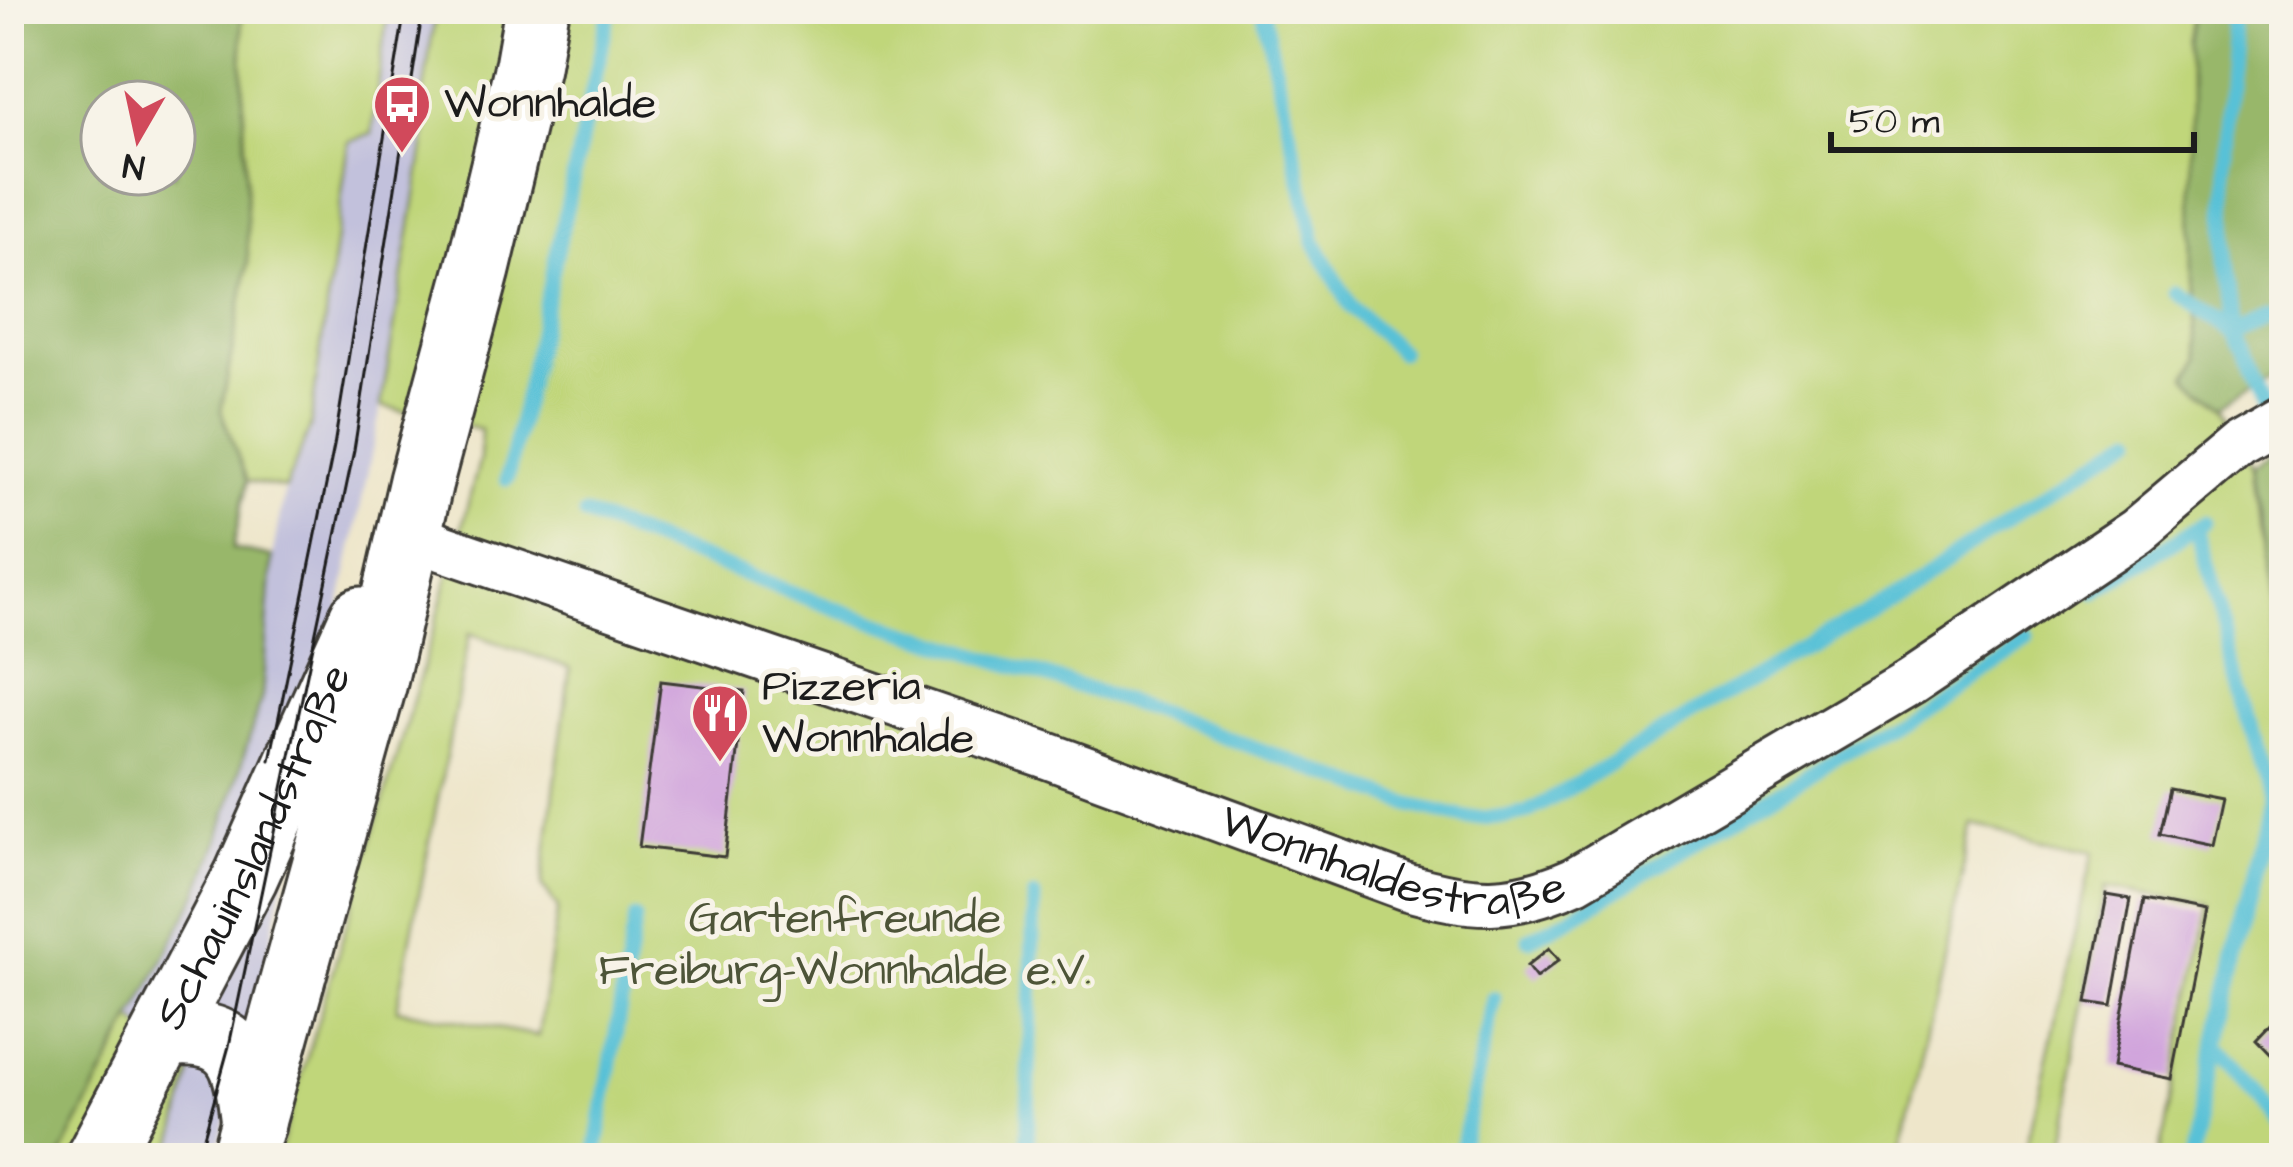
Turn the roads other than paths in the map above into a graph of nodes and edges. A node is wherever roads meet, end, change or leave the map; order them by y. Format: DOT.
graph roads {
  1 [pos="538,9"];
  2 [pos="2284,418"];
  3 [pos="409,533"];
  4 [pos="163,1035"];
  5 [pos="248,1141"];
  6 [pos="98,1158"];
  1 -- 3 [label="main road, Schauinslandstraße"];
  2 -- 3 [label="street, Wonnhaldestraße"];
  3 -- 4 [label="main road, Schauinslandstraße"];
  3 -- 5 [label="main road, Schauinslandstraße"];
  4 -- 5 [label="main road"];
  4 -- 6 [label="main road, Schauinslandstraße"];
}
